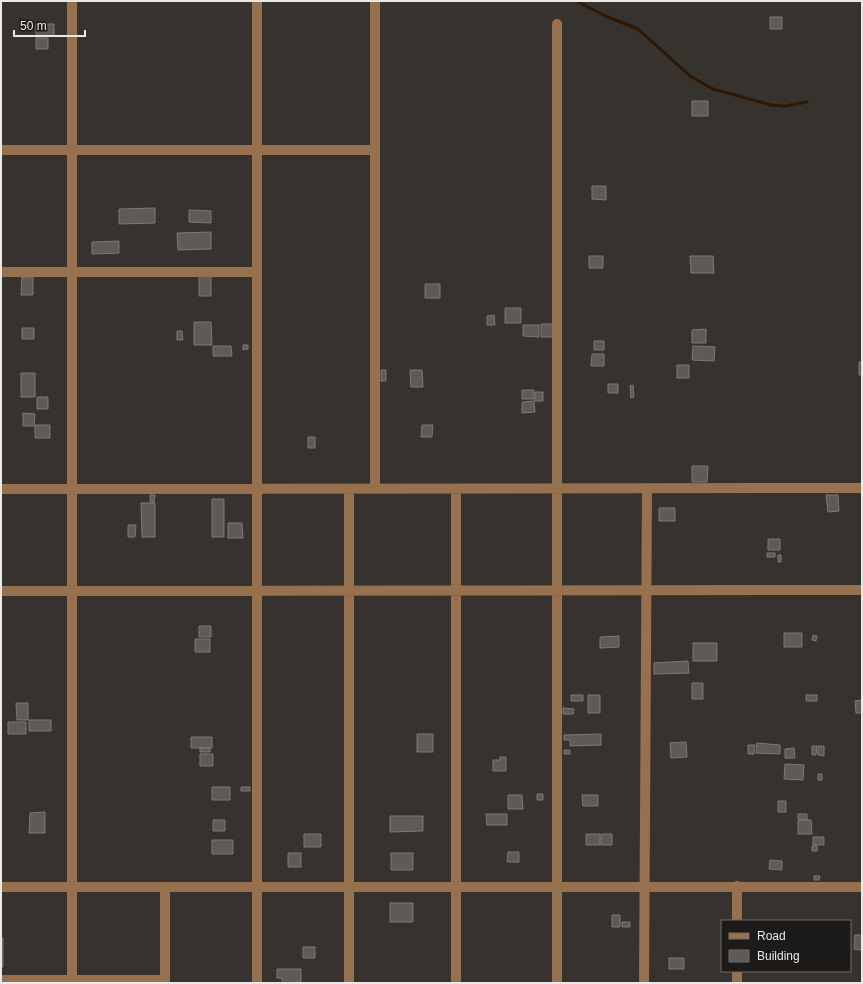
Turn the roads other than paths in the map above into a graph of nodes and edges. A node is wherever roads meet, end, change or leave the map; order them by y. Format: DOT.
graph roads {
  1 [pos="72,1"];
  2 [pos="257,1"];
  3 [pos="375,1"];
  4 [pos="557,24"];
  5 [pos="1,150"];
  6 [pos="72,150"];
  7 [pos="257,150"];
  8 [pos="375,150"];
  9 [pos="1,272"];
  10 [pos="72,272"];
  11 [pos="257,272"];
  12 [pos="862,488"];
  13 [pos="1,489"];
  14 [pos="72,489"];
  15 [pos="257,489"];
  16 [pos="348,489"];
  17 [pos="375,489"];
  18 [pos="456,489"];
  19 [pos="557,489"];
  20 [pos="647,489"];
  21 [pos="456,590"];
  22 [pos="557,590"];
  23 [pos="647,590"];
  24 [pos="862,590"];
  25 [pos="1,591"];
  26 [pos="72,591"];
  27 [pos="257,591"];
  28 [pos="348,591"];
  29 [pos="257,886"];
  30 [pos="349,886"];
  31 [pos="456,886"];
  32 [pos="557,886"];
  33 [pos="645,886"];
  34 [pos="737,886"];
  35 [pos="1,887"];
  36 [pos="72,887"];
  37 [pos="164,887"];
  38 [pos="862,887"];
  39 [pos="737,920"];
  40 [pos="737,972"];
  41 [pos="1,980"];
  42 [pos="72,981"];
  43 [pos="164,981"];
  44 [pos="257,983"];
  45 [pos="349,983"];
  46 [pos="456,983"];
  47 [pos="558,983"];
  48 [pos="644,983"];
  49 [pos="737,983"];
  1 -- 6 [label="street"];
  2 -- 7 [label="street"];
  3 -- 8 [label="street"];
  4 -- 19 [label="street"];
  5 -- 6 [label="street"];
  6 -- 7 [label="street"];
  6 -- 10 [label="street"];
  7 -- 8 [label="street"];
  7 -- 11 [label="street"];
  8 -- 17 [label="street"];
  9 -- 10 [label="street"];
  10 -- 11 [label="street"];
  10 -- 14 [label="street"];
  11 -- 15 [label="street"];
  12 -- 20 [label="street"];
  13 -- 14 [label="street"];
  14 -- 15 [label="street"];
  14 -- 26 [label="street"];
  15 -- 16 [label="street"];
  15 -- 27 [label="street"];
  16 -- 17 [label="street"];
  16 -- 28 [label="street"];
  17 -- 18 [label="street"];
  18 -- 19 [label="street"];
  18 -- 21 [label="street"];
  19 -- 20 [label="street"];
  19 -- 22 [label="street"];
  20 -- 23 [label="street"];
  21 -- 22 [label="street"];
  21 -- 28 [label="street"];
  21 -- 31 [label="street"];
  22 -- 23 [label="street"];
  22 -- 32 [label="street"];
  23 -- 24 [label="street"];
  23 -- 33 [label="street"];
  25 -- 26 [label="street"];
  26 -- 27 [label="street"];
  26 -- 36 [label="street"];
  27 -- 28 [label="street"];
  27 -- 29 [label="street"];
  28 -- 30 [label="street"];
  29 -- 30 [label="street"];
  29 -- 37 [label="street"];
  29 -- 44 [label="street"];
  30 -- 31 [label="street"];
  30 -- 45 [label="street"];
  31 -- 32 [label="street"];
  31 -- 46 [label="street"];
  32 -- 33 [label="street"];
  32 -- 47 [label="street"];
  33 -- 34 [label="street"];
  33 -- 48 [label="street"];
  34 -- 38 [label="street"];
  34 -- 39 [label="street"];
  35 -- 36 [label="street"];
  36 -- 37 [label="street"];
  36 -- 42 [label="street"];
  37 -- 43 [label="street"];
  40 -- 49 [label="street"];
  41 -- 42 [label="street"];
  42 -- 43 [label="street"];
}
